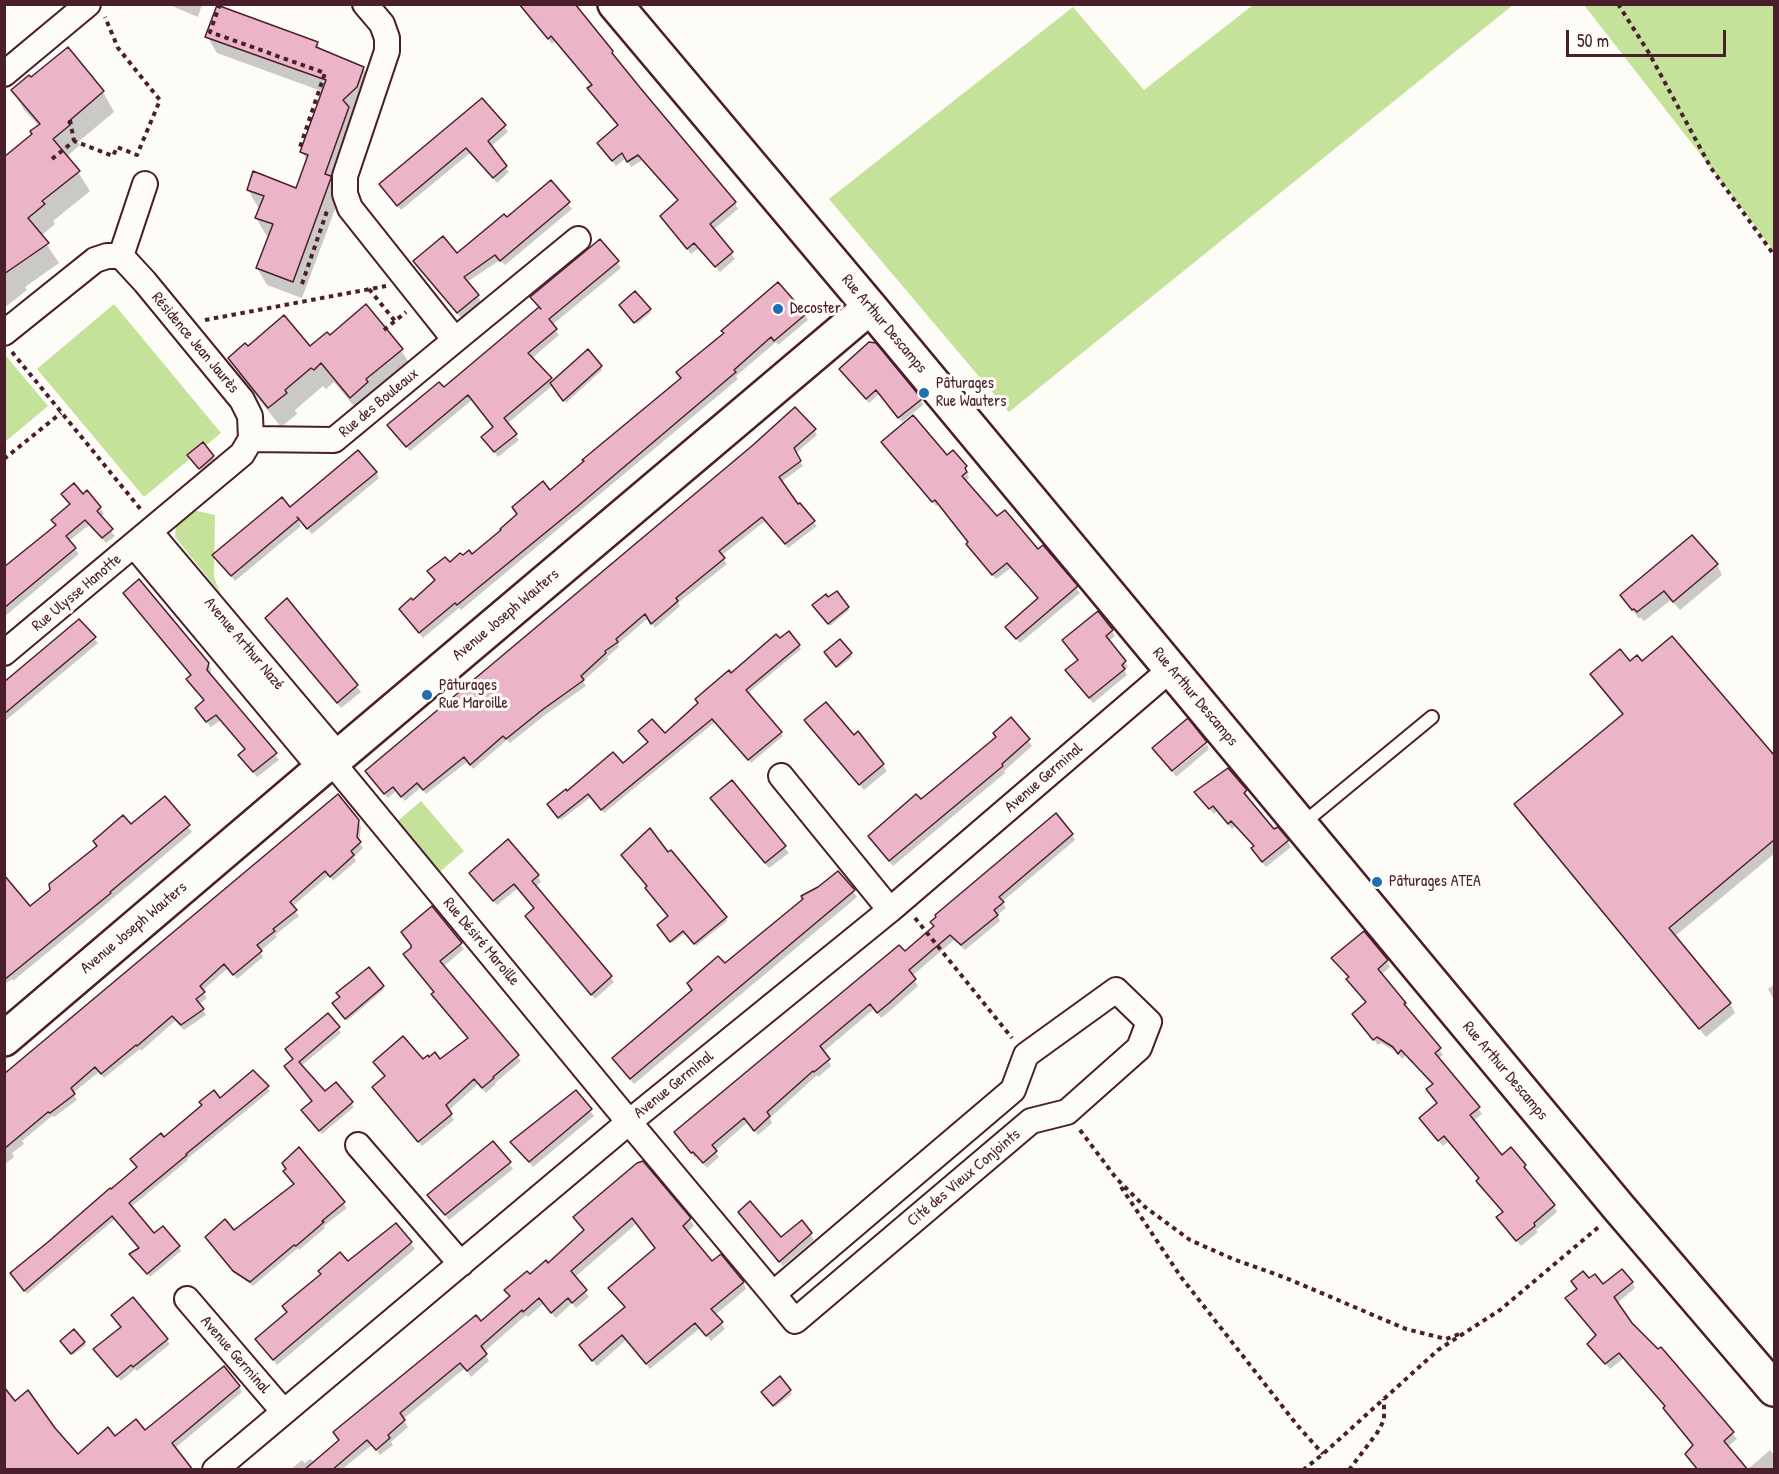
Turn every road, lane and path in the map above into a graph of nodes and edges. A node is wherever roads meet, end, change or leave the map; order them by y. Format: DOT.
graph roads {
  1 [pos="220,4"];
  2 [pos="365,4"];
  3 [pos="615,4"];
  4 [pos="1618,4"];
  5 [pos="96,9"];
  6 [pos="4,74"];
  7 [pos="70,120"];
  8 [pos="74,141"];
  9 [pos="300,147"];
  10 [pos="52,159"];
  11 [pos="145,184"];
  12 [pos="345,194"];
  13 [pos="578,239"];
  14 [pos="1774,255"];
  15 [pos="121,256"];
  16 [pos="409,282"];
  17 [pos="302,284"];
  18 [pos="369,290"];
  19 [pos="870,307"];
  20 [pos="198,321"];
  21 [pos="395,321"];
  22 [pos="455,340"];
  23 [pos="8,342"];
  24 [pos="61,412"];
  25 [pos="251,439"];
  26 [pos="4,459"];
  27 [pos="142,529"];
  28 [pos="4,653"];
  29 [pos="1171,669"];
  30 [pos="1432,717"];
  31 [pos="331,762"];
  32 [pos="781,776"];
  33 [pos="1301,825"];
  34 [pos="895,905"];
  35 [pos="4,1039"];
  36 [pos="1026,1055"];
  37 [pos="1067,1112"];
  38 [pos="629,1122"];
  39 [pos="358,1145"];
  40 [pos="1116,1178"];
  41 [pos="1620,1209"];
  42 [pos="461,1264"];
  43 [pos="772,1294"];
  44 [pos="187,1299"];
  45 [pos="1462,1333"];
  46 [pos="1774,1389"];
  47 [pos="1384,1398"];
  48 [pos="284,1411"];
  49 [pos="1323,1454"];
  50 [pos="215,1470"];
  51 [pos="1303,1470"];
  52 [pos="1348,1470"];
  1 -- 9 [label="path"];
  2 -- 12 [label="street"];
  3 -- 19 [label="street, Rue Arthur Descamps"];
  4 -- 14 [label="path"];
  5 -- 6 [label="street"];
  5 -- 8 [label="path"];
  7 -- 8 [label="path"];
  8 -- 10 [label="path"];
  11 -- 15 [label="street"];
  12 -- 16 [label="street"];
  12 -- 17 [label="path"];
  13 -- 22 [label="street, Rue des Bouleaux"];
  15 -- 23 [label="street"];
  15 -- 25 [label="street, Résidence Jean Jaurès"];
  16 -- 18 [label="path"];
  16 -- 22 [label="street"];
  18 -- 20 [label="path"];
  18 -- 21 [label="path"];
  19 -- 29 [label="street, Rue Arthur Descamps"];
  19 -- 31 [label="street, Avenue Joseph Wauters"];
  22 -- 25 [label="street, Rue des Bouleaux"];
  23 -- 24 [label="path"];
  24 -- 26 [label="path"];
  24 -- 27 [label="path"];
  25 -- 27 [label="street"];
  27 -- 28 [label="street, Rue Ulysse Hanotte"];
  27 -- 31 [label="street, Avenue Arthur Nazé"];
  29 -- 33 [label="street, Rue Arthur Descamps"];
  29 -- 34 [label="street, Avenue Germinal"];
  30 -- 33 [label="lane"];
  31 -- 35 [label="street, Avenue Joseph Wauters"];
  31 -- 38 [label="street, Rue Désiré Maroille"];
  32 -- 34 [label="street"];
  33 -- 41 [label="street, Rue Arthur Descamps"];
  34 -- 36 [label="path"];
  34 -- 38 [label="street, Avenue Germinal"];
  36 -- 37 [label="street, Cité des Vieux Conjoints"];
  36 -- 43 [label="street"];
  37 -- 40 [label="path"];
  37 -- 43 [label="street, Cité des Vieux Conjoints"];
  38 -- 42 [label="street, Avenue Germinal"];
  38 -- 43 [label="street, Cité des Vieux Conjoints"];
  39 -- 42 [label="street"];
  40 -- 45 [label="path"];
  40 -- 49 [label="path"];
  41 -- 45 [label="path"];
  41 -- 46 [label="street, Rue Arthur Descamps"];
  42 -- 48 [label="street, Avenue Germinal"];
  44 -- 48 [label="street, Avenue Germinal"];
  45 -- 47 [label="path"];
  47 -- 49 [label="path"];
  47 -- 52 [label="path"];
  48 -- 50 [label="street, Avenue Germinal"];
  49 -- 51 [label="path"];
}
